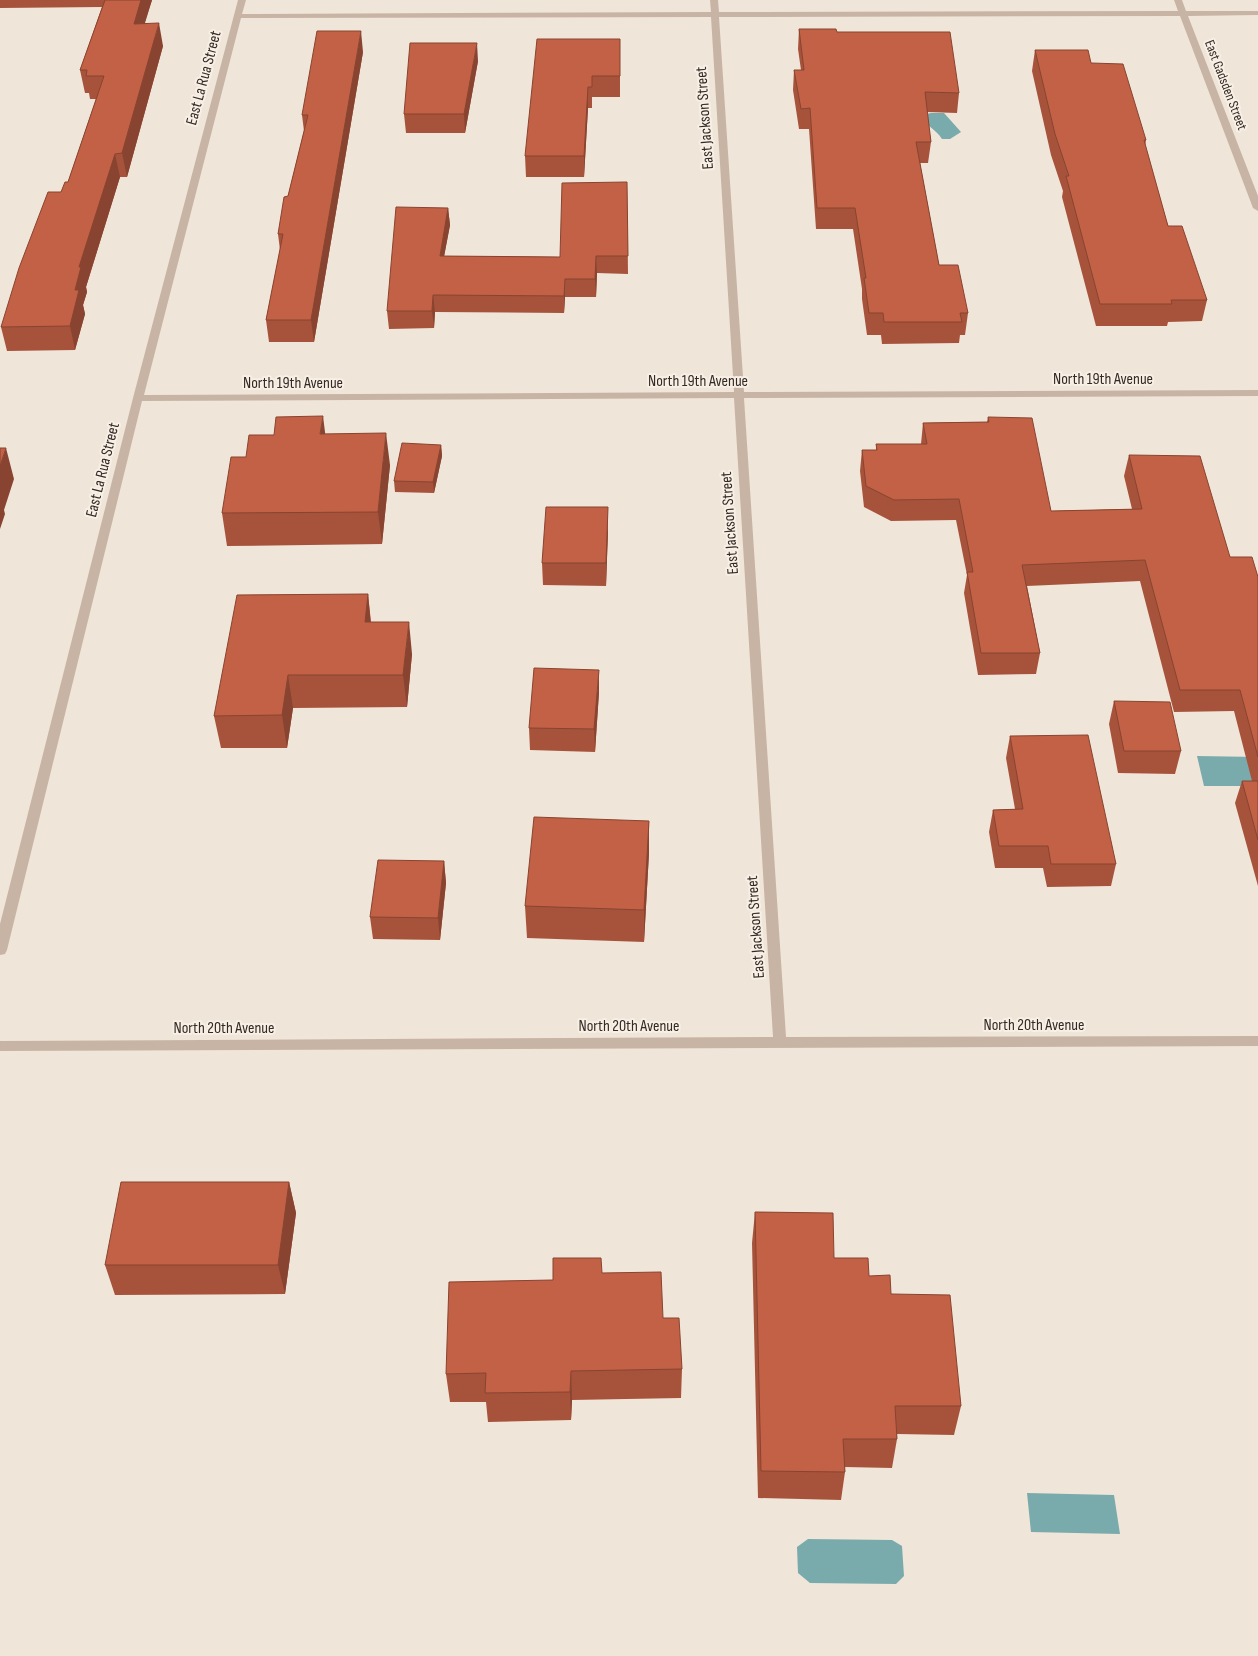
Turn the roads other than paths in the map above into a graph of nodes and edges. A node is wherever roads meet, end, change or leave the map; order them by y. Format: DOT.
graph roads {
  1 [pos="242,0"];
  2 [pos="714,0"];
  3 [pos="1178,0"];
  4 [pos="1183,12"];
  5 [pos="1258,12"];
  6 [pos="714,14"];
  7 [pos="237,16"];
  8 [pos="1258,208"];
  9 [pos="1258,393"];
  10 [pos="739,396"];
  11 [pos="138,398"];
  12 [pos="0,950"];
  13 [pos="1258,1041"];
  14 [pos="780,1043"];
  15 [pos="0,1046"];
  1 -- 7 [label="street, East La Rua Street"];
  2 -- 6 [label="street, East Jackson Street"];
  3 -- 4 [label="street, East Gadsden Street"];
  4 -- 5 [label="street"];
  4 -- 6 [label="street"];
  4 -- 8 [label="street, East Gadsden Street"];
  6 -- 7 [label="street"];
  6 -- 10 [label="street, East Jackson Street"];
  7 -- 11 [label="street, East La Rua Street"];
  9 -- 10 [label="street, North 19th Avenue"];
  10 -- 11 [label="street, North 19th Avenue"];
  10 -- 14 [label="street, East Jackson Street"];
  11 -- 12 [label="street, East La Rua Street"];
  13 -- 14 [label="street, North 20th Avenue"];
  14 -- 15 [label="street, North 20th Avenue"];
}
